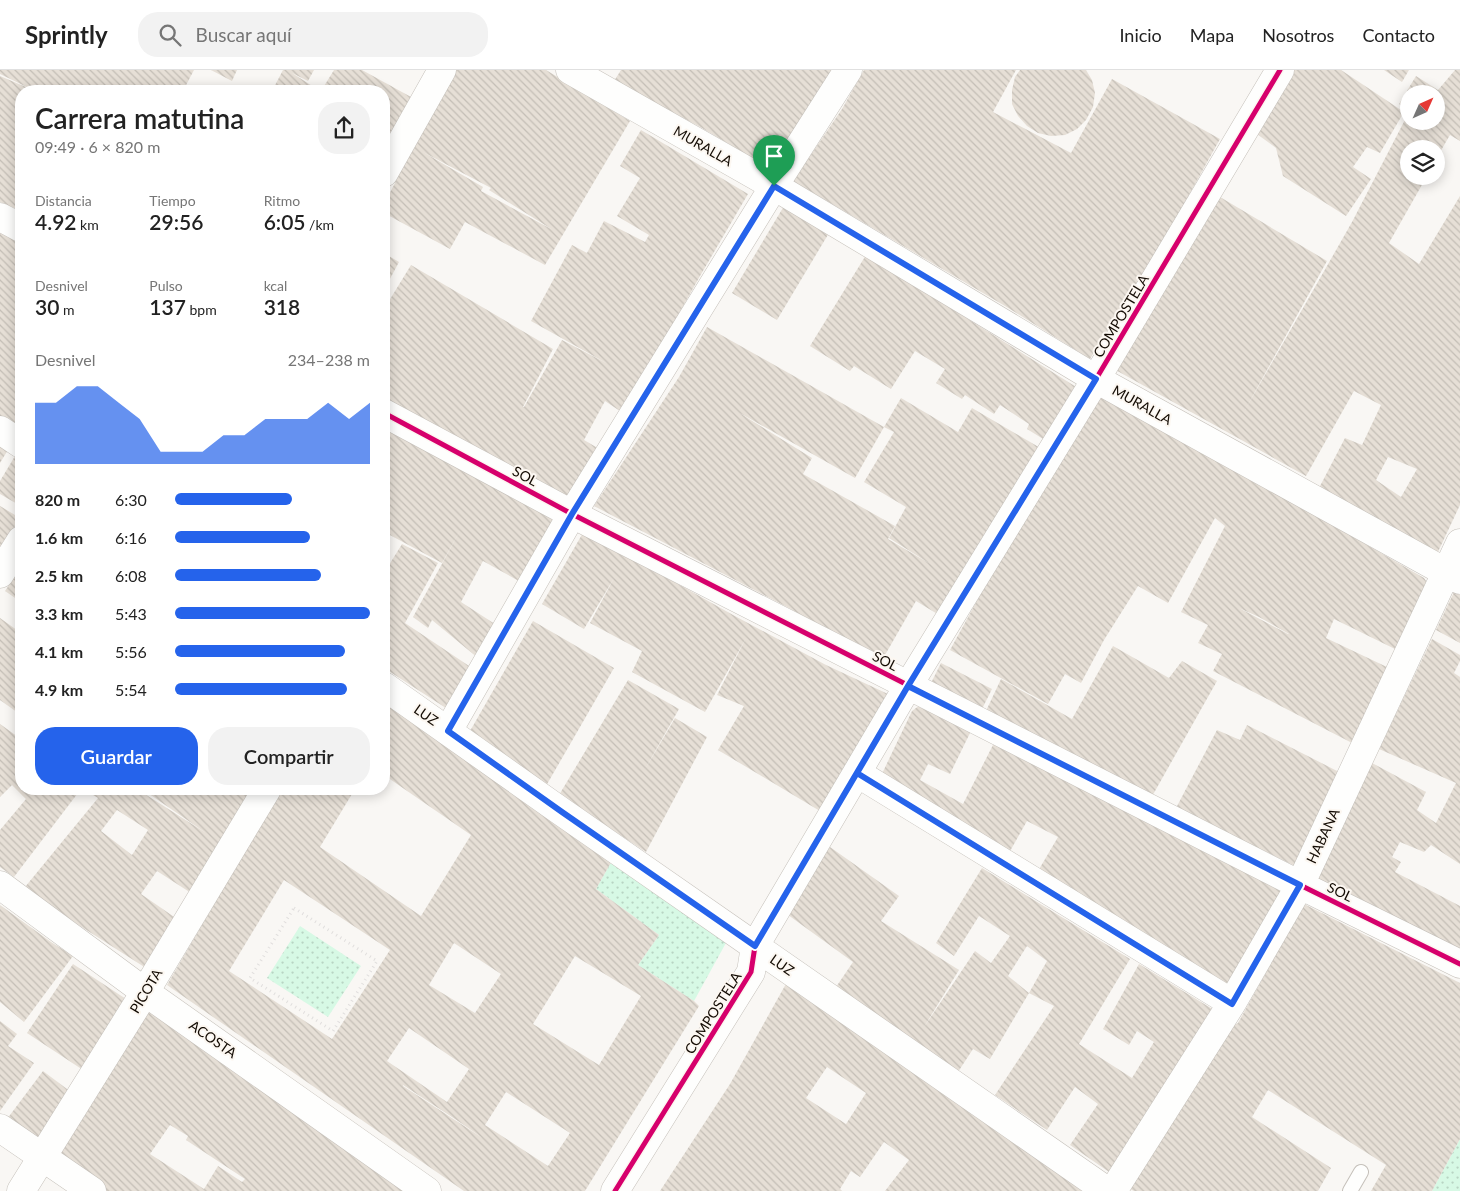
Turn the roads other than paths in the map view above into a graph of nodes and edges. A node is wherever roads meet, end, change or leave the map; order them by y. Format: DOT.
graph roads {
  1 [pos="442,70"];
  2 [pos="570,70"];
  3 [pos="848,70"];
  4 [pos="1280,70"];
  5 [pos="390,162"];
  6 [pos="774,186"];
  7 [pos="0,217"];
  8 [pos="15,225"];
  9 [pos="1096,379"];
  10 [pos="390,416"];
  11 [pos="0,430"];
  12 [pos="15,440"];
  13 [pos="572,514"];
  14 [pos="1460,543"];
  15 [pos="15,550"];
  16 [pos="0,574"];
  17 [pos="1453,576"];
  18 [pos="908,686"];
  19 [pos="390,690"];
  20 [pos="448,731"];
  21 [pos="857,773"];
  22 [pos="263,795"];
  23 [pos="0,885"];
  24 [pos="1300,885"];
  25 [pos="755,946"];
  26 [pos="1460,964"];
  27 [pos="145,992"];
  28 [pos="1232,1004"];
  29 [pos="0,1128"];
  30 [pos="42,1157"];
  31 [pos="1361,1172"];
  32 [pos="21,1191"];
  33 [pos="92,1191"];
  34 [pos="427,1191"];
  35 [pos="615,1191"];
  36 [pos="1108,1191"];
  37 [pos="1113,1191"];
  38 [pos="1350,1191"];
  1 -- 5 [label="street"];
  2 -- 6 [label="street, MURALLA"];
  3 -- 6 [label="street"];
  4 -- 9 [label="street, COMPOSTELA"];
  6 -- 9 [label="street, MURALLA"];
  6 -- 13 [label="street"];
  7 -- 8 [label="street"];
  9 -- 17 [label="street, MURALLA"];
  9 -- 18 [label="street, COMPOSTELA"];
  10 -- 13 [label="street, SOL"];
  11 -- 12 [label="street"];
  13 -- 18 [label="street, SOL"];
  13 -- 20 [label="street"];
  14 -- 17 [label="street, HABANA"];
  15 -- 16 [label="street"];
  17 -- 24 [label="street, HABANA"];
  18 -- 21 [label="street, COMPOSTELA"];
  18 -- 24 [label="street, SOL"];
  19 -- 20 [label="street, LUZ"];
  20 -- 25 [label="street, LUZ"];
  21 -- 25 [label="street, COMPOSTELA"];
  21 -- 28 [label="street"];
  22 -- 27 [label="street, PICOTA"];
  23 -- 27 [label="street, ACOSTA"];
  24 -- 26 [label="street, SOL"];
  24 -- 28 [label="street, HABANA"];
  25 -- 35 [label="street, COMPOSTELA"];
  25 -- 36 [label="street, LUZ"];
  27 -- 30 [label="street, PICOTA"];
  27 -- 34 [label="street, ACOSTA"];
  28 -- 37 [label="street, HABANA"];
  29 -- 30 [label="street"];
  30 -- 32 [label="street, PICOTA"];
  30 -- 33 [label="street"];
  31 -- 38 [label="lane"];
}
